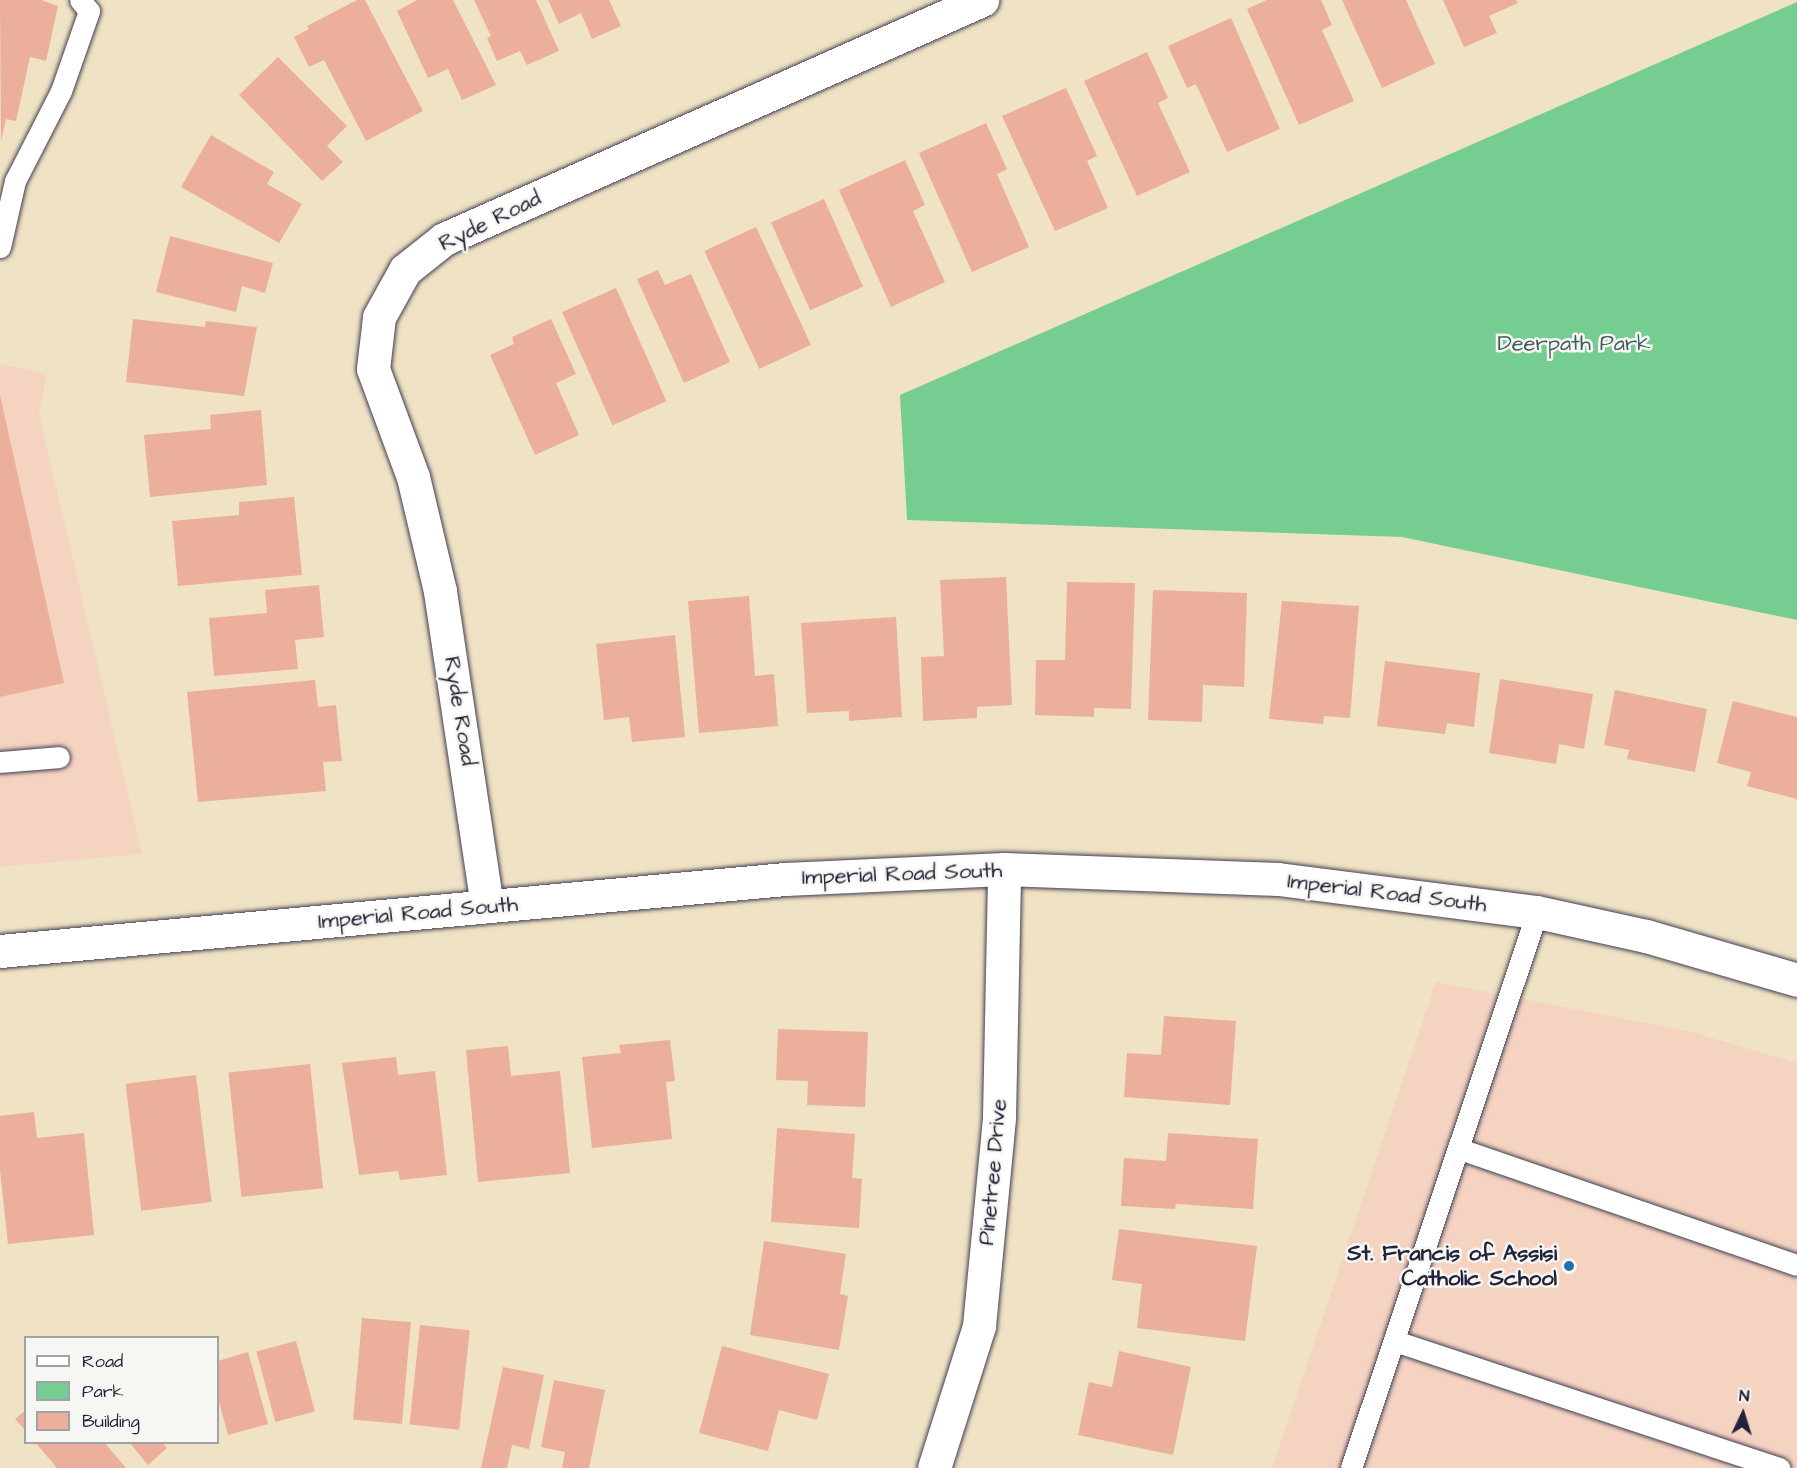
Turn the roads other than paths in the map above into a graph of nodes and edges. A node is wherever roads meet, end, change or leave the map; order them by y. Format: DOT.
graph roads {
  1 [pos="80,0"];
  2 [pos="982,0"];
  3 [pos="0,247"];
  4 [pos="59,757"];
  5 [pos="0,762"];
  6 [pos="1004,869"];
  7 [pos="488,906"];
  8 [pos="1537,912"];
  9 [pos="0,951"];
  10 [pos="1797,980"];
  11 [pos="1460,1149"];
  12 [pos="1797,1265"];
  13 [pos="1395,1341"];
  14 [pos="934,1468"];
  15 [pos="1351,1468"];
  16 [pos="1780,1468"];
  1 -- 3 [label="lane"];
  2 -- 7 [label="street, Ryde Road"];
  4 -- 5 [label="lane"];
  6 -- 7 [label="street, Imperial Road South"];
  6 -- 8 [label="street, Imperial Road South"];
  6 -- 14 [label="street, Pinetree Drive"];
  7 -- 9 [label="street, Imperial Road South"];
  8 -- 10 [label="street, Imperial Road South"];
  8 -- 11 [label="lane"];
  11 -- 12 [label="lane"];
  11 -- 13 [label="lane"];
  13 -- 15 [label="lane"];
  13 -- 16 [label="lane"];
}
